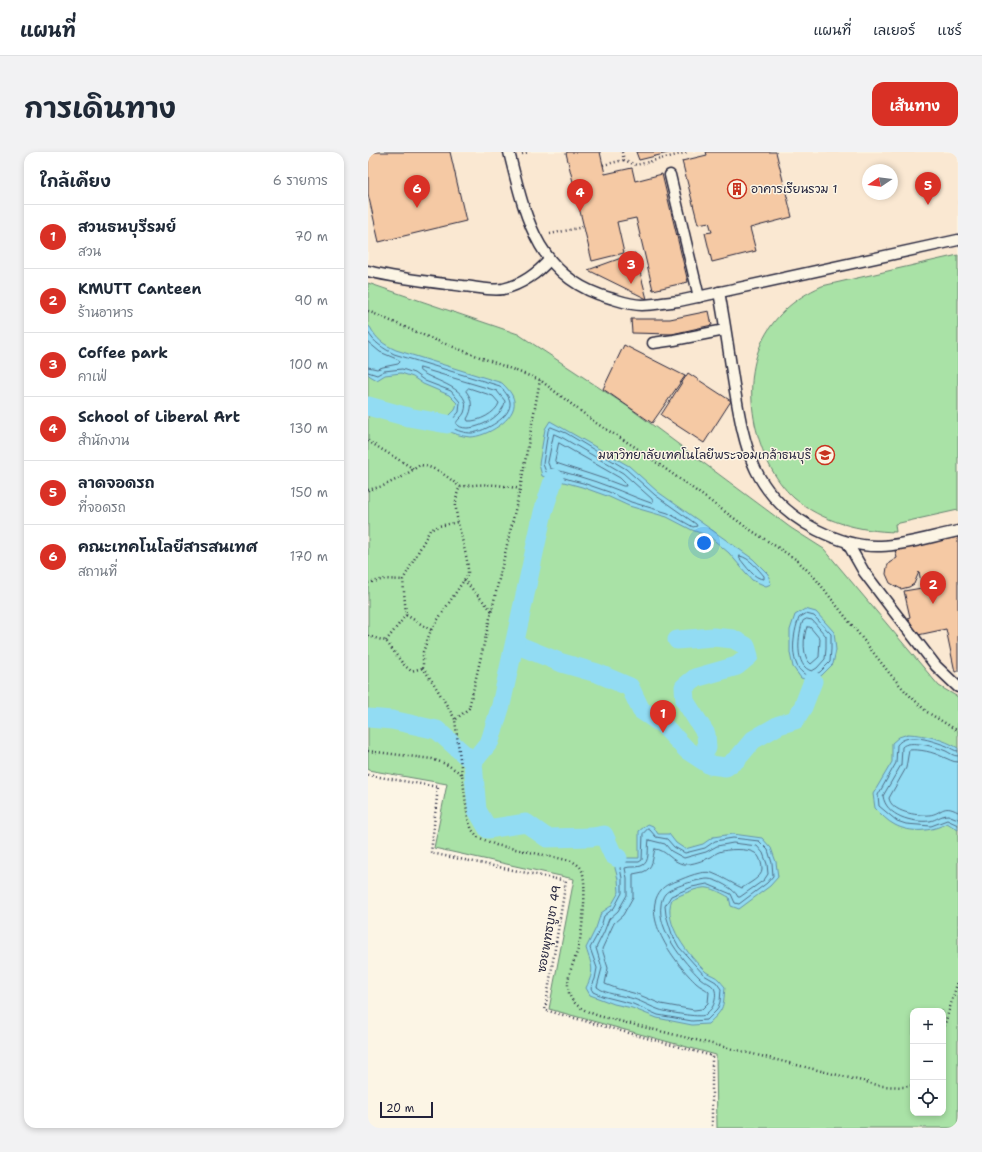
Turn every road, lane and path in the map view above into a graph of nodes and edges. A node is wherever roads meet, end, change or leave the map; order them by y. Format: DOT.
graph roads {
  1 [pos="509,152"];
  2 [pos="622,152"];
  3 [pos="689,152"];
  4 [pos="624,160"];
  5 [pos="603,165"];
  6 [pos="670,175"];
  7 [pos="583,226"];
  8 [pos="535,238"];
  9 [pos="958,240"];
  10 [pos="549,260"];
  11 [pos="368,271"];
  12 [pos="719,292"];
  13 [pos="699,297"];
  14 [pos="368,312"];
  15 [pos="726,330"];
  16 [pos="653,343"];
  17 [pos="540,380"];
  18 [pos="368,441"];
  19 [pos="414,469"];
  20 [pos="460,487"];
  21 [pos="520,489"];
  22 [pos="368,490"];
  23 [pos="458,522"];
  24 [pos="958,531"];
  25 [pos="847,542"];
  26 [pos="403,580"];
  27 [pos="464,580"];
  28 [pos="368,583"];
  29 [pos="492,612"];
  30 [pos="406,615"];
  31 [pos="431,630"];
  32 [pos="368,636"];
  33 [pos="386,641"];
  34 [pos="423,668"];
  35 [pos="958,687"];
  36 [pos="455,720"];
  37 [pos="958,731"];
  38 [pos="368,751"];
  39 [pos="462,774"];
  40 [pos="368,775"];
  41 [pos="958,981"];
  42 [pos="946,1020"];
  43 [pos="910,1086"];
  44 [pos="712,1128"];
  1 -- 8 [label="lane"];
  2 -- 4 [label="path"];
  3 -- 4 [label="path"];
  4 -- 5 [label="path"];
  6 -- 13 [label="lane"];
  7 -- 8 [label="path"];
  8 -- 10 [label="lane"];
  9 -- 12 [label="lane"];
  10 -- 11 [label="lane"];
  10 -- 13 [label="lane"];
  12 -- 13 [label="lane"];
  12 -- 15 [label="lane"];
  14 -- 17 [label="path"];
  15 -- 16 [label="lane"];
  15 -- 25 [label="lane"];
  17 -- 21 [label="path"];
  17 -- 37 [label="path"];
  18 -- 19 [label="path"];
  19 -- 20 [label="path"];
  19 -- 22 [label="path"];
  20 -- 21 [label="path"];
  20 -- 23 [label="path"];
  21 -- 29 [label="path"];
  23 -- 26 [label="path"];
  23 -- 27 [label="path"];
  24 -- 25 [label="lane"];
  25 -- 35 [label="lane"];
  26 -- 28 [label="path"];
  26 -- 30 [label="path"];
  27 -- 29 [label="path"];
  27 -- 31 [label="path"];
  29 -- 36 [label="path"];
  30 -- 31 [label="path"];
  30 -- 33 [label="path"];
  31 -- 34 [label="path"];
  32 -- 33 [label="path"];
  33 -- 34 [label="path"];
  34 -- 36 [label="path"];
  36 -- 39 [label="path"];
  38 -- 39 [label="path"];
  39 -- 43 [label="path"];
  40 -- 44 [label="path, ซอยพุทธบูชา 49"];
  41 -- 42 [label="path"];
}
